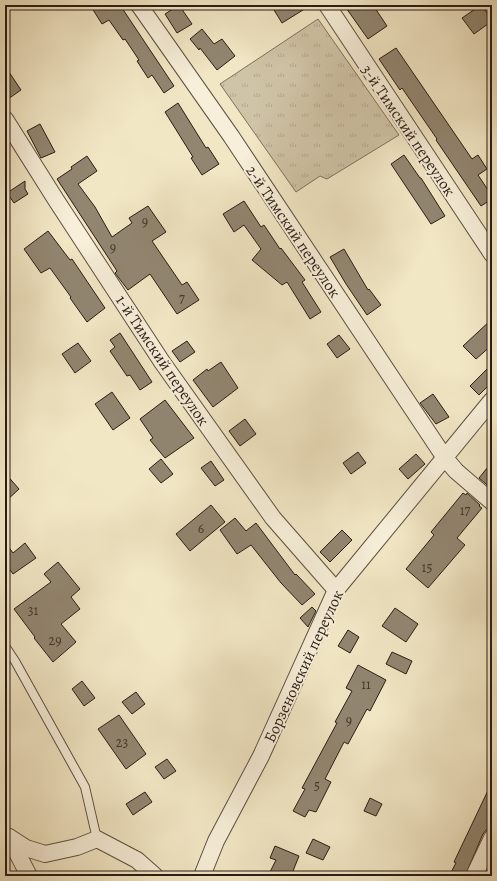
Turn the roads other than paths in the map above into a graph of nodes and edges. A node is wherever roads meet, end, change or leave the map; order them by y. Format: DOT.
graph roads {
  1 [pos="139,5"];
  2 [pos="326,5"];
  3 [pos="5,119"];
  4 [pos="492,254"];
  5 [pos="492,400"];
  6 [pos="445,458"];
  7 [pos="492,502"];
  8 [pos="336,590"];
  9 [pos="5,646"];
  10 [pos="7,833"];
  11 [pos="492,838"];
  12 [pos="97,839"];
  13 [pos="29,876"];
  14 [pos="155,876"];
  15 [pos="202,876"];
  16 [pos="474,876"];
  1 -- 6 [label="street, 2-й Тимский переулок"];
  2 -- 4 [label="street, 3-й Тимский переулок"];
  3 -- 8 [label="street, 1-й Тимский переулок"];
  5 -- 6 [label="street, Борзеновский переулок"];
  6 -- 7 [label="street, 2-й Тимский переулок"];
  6 -- 8 [label="street, Борзеновский переулок"];
  8 -- 15 [label="street, Борзеновский переулок"];
  9 -- 12 [label="lane"];
  10 -- 12 [label="street"];
  10 -- 13 [label="street"];
  11 -- 16 [label="street"];
  12 -- 14 [label="street"];
}
